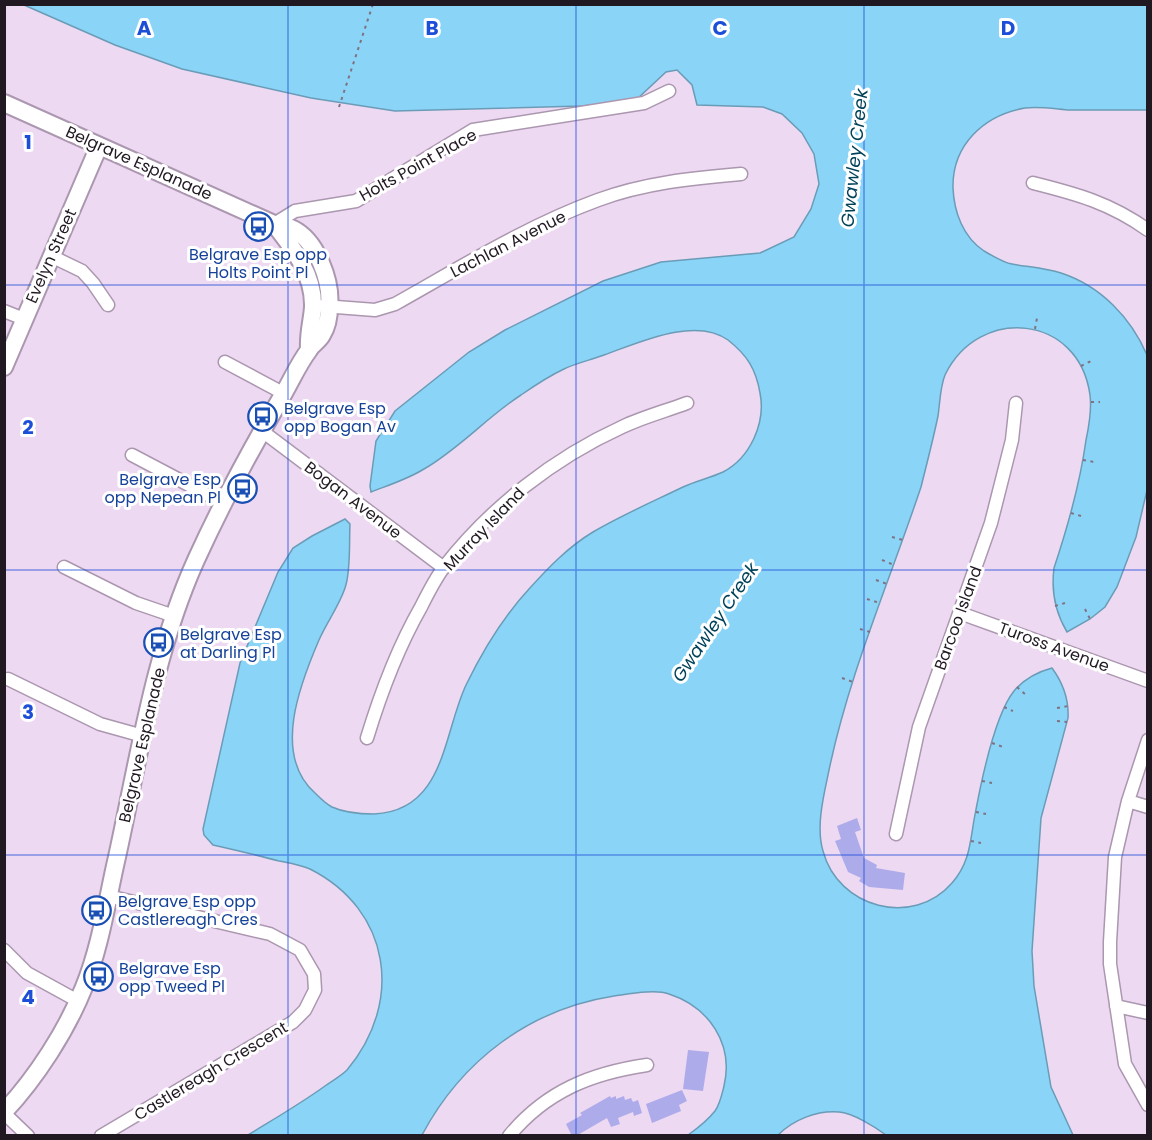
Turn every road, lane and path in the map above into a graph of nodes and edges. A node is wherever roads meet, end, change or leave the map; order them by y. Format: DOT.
graph roads {
  1 [pos="373,4"];
  2 [pos="669,92"];
  3 [pos="4,103"];
  4 [pos="339,106"];
  5 [pos="99,146"];
  6 [pos="741,174"];
  7 [pos="1033,183"];
  8 [pos="274,224"];
  9 [pos="1148,230"];
  10 [pos="51,256"];
  11 [pos="108,305"];
  12 [pos="321,306"];
  13 [pos="4,311"];
  14 [pos="1037,318"];
  15 [pos="24,319"];
  16 [pos="1035,329"];
  17 [pos="1091,361"];
  18 [pos="225,362"];
  19 [pos="1081,366"];
  20 [pos="4,367"];
  21 [pos="284,393"];
  22 [pos="1091,402"];
  23 [pos="1101,402"];
  24 [pos="687,403"];
  25 [pos="1016,403"];
  26 [pos="262,431"];
  27 [pos="132,455"];
  28 [pos="1083,460"];
  29 [pos="1094,462"];
  30 [pos="225,504"];
  31 [pos="1071,513"];
  32 [pos="1081,516"];
  33 [pos="892,537"];
  34 [pos="903,540"];
  35 [pos="882,560"];
  36 [pos="894,565"];
  37 [pos="64,567"];
  38 [pos="444,568"];
  39 [pos="876,580"];
  40 [pos="887,584"];
  41 [pos="867,599"];
  42 [pos="880,603"];
  43 [pos="1065,603"];
  44 [pos="1055,606"];
  45 [pos="1085,609"];
  46 [pos="960,613"];
  47 [pos="174,616"];
  48 [pos="1090,619"];
  49 [pos="860,629"];
  50 [pos="870,632"];
  51 [pos="842,678"];
  52 [pos="8,679"];
  53 [pos="1148,681"];
  54 [pos="852,682"];
  55 [pos="1017,687"];
  56 [pos="1026,695"];
  57 [pos="1068,706"];
  58 [pos="1004,707"];
  59 [pos="1057,708"];
  60 [pos="1013,711"];
  61 [pos="1057,721"];
  62 [pos="1067,722"];
  63 [pos="143,736"];
  64 [pos="367,738"];
  65 [pos="1148,740"];
  66 [pos="992,743"];
  67 [pos="1003,747"];
  68 [pos="982,781"];
  69 [pos="992,783"];
  70 [pos="1128,801"];
  71 [pos="1148,807"];
  72 [pos="976,812"];
  73 [pos="986,814"];
  74 [pos="896,834"];
  75 [pos="971,841"];
  76 [pos="981,843"];
  77 [pos="108,896"];
  78 [pos="4,950"];
  79 [pos="78,1001"];
  80 [pos="1116,1006"];
  81 [pos="1148,1012"];
  82 [pos="647,1065"];
  83 [pos="1148,1105"];
  84 [pos="4,1113"];
  85 [pos="28,1136"];
  86 [pos="101,1136"];
  87 [pos="509,1136"];
  1 -- 4 [label="path"];
  2 -- 8 [label="street, Holts Point Place"];
  3 -- 5 [label="street, Belgrave Esplanade"];
  5 -- 8 [label="street, Belgrave Esplanade"];
  5 -- 10 [label="street, Evelyn Street"];
  6 -- 12 [label="street, Lachlan Avenue"];
  7 -- 9 [label="street"];
  8 -- 12 [label="street, Belgrave Esplanade"];
  10 -- 11 [label="street"];
  10 -- 15 [label="street, Evelyn Street"];
  12 -- 21 [label="street, Belgrave Esplanade"];
  13 -- 15 [label="street"];
  14 -- 16 [label="path"];
  15 -- 20 [label="street, Evelyn Street"];
  17 -- 19 [label="path"];
  18 -- 21 [label="street"];
  21 -- 26 [label="street, Belgrave Esplanade"];
  22 -- 23 [label="path"];
  24 -- 38 [label="street, Murray Island"];
  25 -- 46 [label="street, Barcoo Island"];
  26 -- 30 [label="street, Belgrave Esplanade"];
  26 -- 38 [label="street, Bogan Avenue"];
  27 -- 30 [label="street"];
  28 -- 29 [label="path"];
  30 -- 47 [label="street, Belgrave Esplanade"];
  31 -- 32 [label="path"];
  33 -- 34 [label="path"];
  35 -- 36 [label="path"];
  37 -- 47 [label="street"];
  38 -- 64 [label="street, Murray Island"];
  39 -- 40 [label="path"];
  41 -- 42 [label="path"];
  43 -- 44 [label="path"];
  45 -- 48 [label="path"];
  46 -- 53 [label="street, Tuross Avenue"];
  46 -- 74 [label="street, Barcoo Island"];
  47 -- 63 [label="street, Belgrave Esplanade"];
  49 -- 50 [label="path"];
  51 -- 54 [label="path"];
  52 -- 63 [label="street"];
  55 -- 56 [label="path"];
  57 -- 59 [label="path"];
  58 -- 60 [label="path"];
  61 -- 62 [label="path"];
  63 -- 77 [label="street, Belgrave Esplanade"];
  65 -- 70 [label="street"];
  66 -- 67 [label="path"];
  68 -- 69 [label="path"];
  70 -- 71 [label="street"];
  70 -- 80 [label="street"];
  72 -- 73 [label="path"];
  75 -- 76 [label="path"];
  77 -- 79 [label="street, Belgrave Esplanade"];
  77 -- 86 [label="street, Castlereagh Crescent"];
  78 -- 79 [label="street"];
  79 -- 84 [label="street, Belgrave Esplanade"];
  80 -- 81 [label="street"];
  80 -- 83 [label="street"];
  82 -- 87 [label="street"];
  84 -- 85 [label="street"];
}
